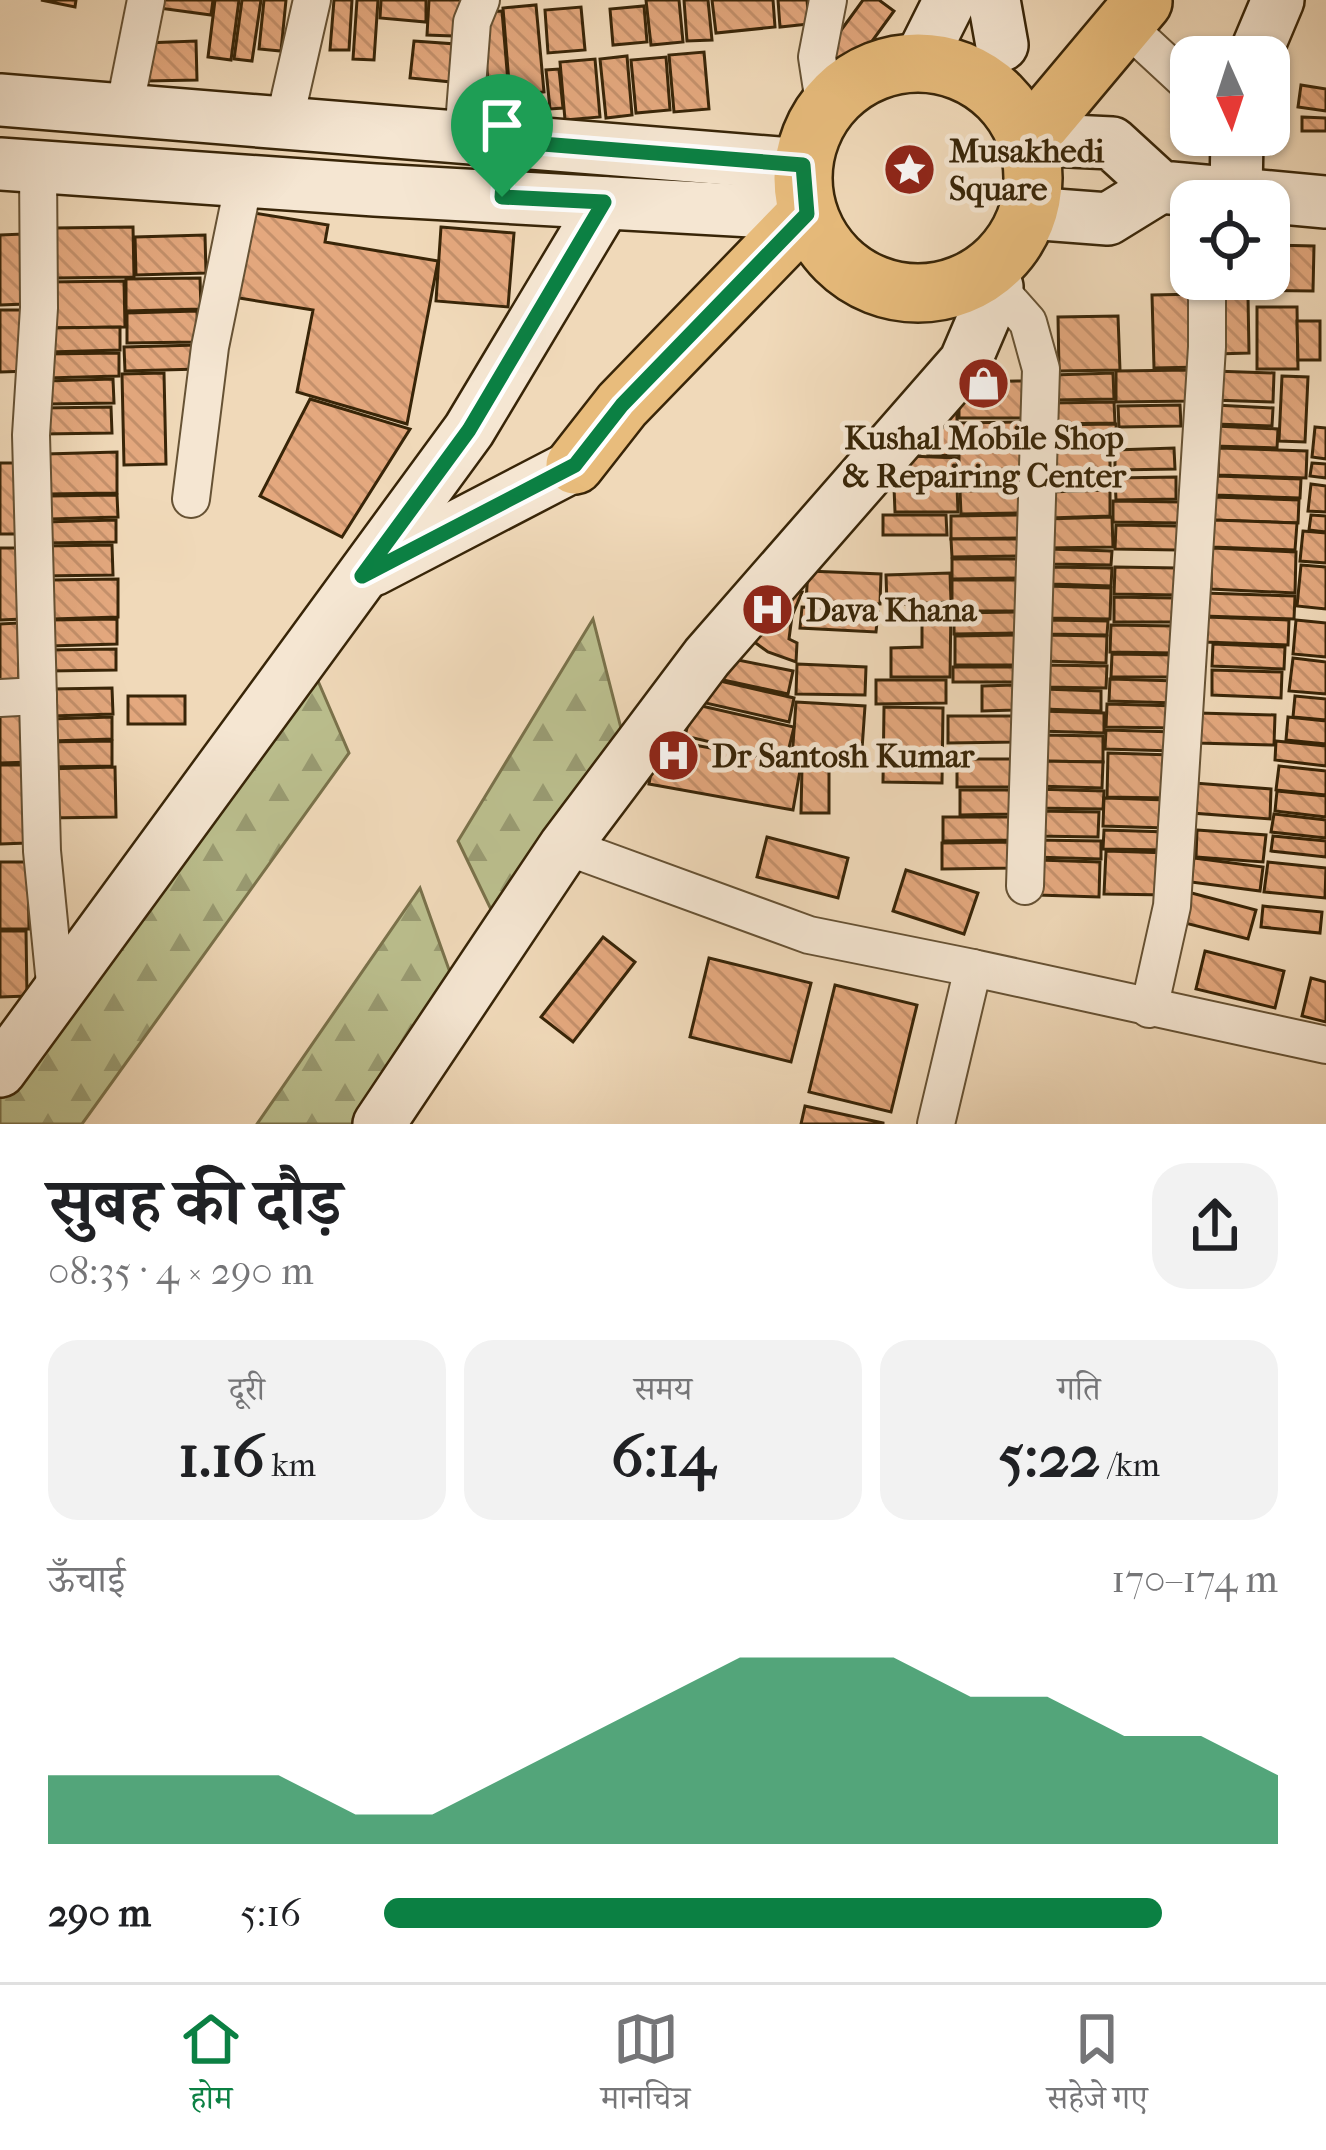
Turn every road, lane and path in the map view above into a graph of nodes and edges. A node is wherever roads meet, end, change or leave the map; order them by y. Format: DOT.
graph roads {
  1 [pos="146,0"];
  2 [pos="312,0"];
  3 [pos="481,0"];
  4 [pos="828,0"];
  5 [pos="950,0"];
  6 [pos="1278,0"];
  7 [pos="1142,8"];
  8 [pos="1263,36"];
  9 [pos="990,41"];
  10 [pos="1170,53"];
  11 [pos="919,62"];
  12 [pos="0,100"];
  13 [pos="824,109"];
  14 [pos="124,110"];
  15 [pos="284,123"];
  16 [pos="1028,139"];
  17 [pos="485,140"];
  18 [pos="19,165"];
  19 [pos="115,172"];
  20 [pos="1179,180"];
  21 [pos="244,181"];
  22 [pos="805,189"];
  23 [pos="502,197"];
  24 [pos="1290,199"];
  25 [pos="604,202"];
  26 [pos="1170,202"];
  27 [pos="1326,202"];
  28 [pos="1029,213"];
  29 [pos="991,280"];
  30 [pos="1207,300"];
  31 [pos="575,465"];
  32 [pos="190,500"];
  33 [pos="17,539"];
  34 [pos="362,576"];
  35 [pos="38,696"];
  36 [pos="0,698"];
  37 [pos="565,846"];
  38 [pos="1025,886"];
  39 [pos="973,968"];
  40 [pos="56,994"];
  41 [pos="1149,1009"];
  42 [pos="1326,1045"];
  43 [pos="0,1071"];
  44 [pos="379,1124"];
  45 [pos="936,1124"];
  1 -- 14 [label="street"];
  2 -- 15 [label="street"];
  3 -- 17 [label="street"];
  4 -- 13 [label="street"];
  5 -- 11 [label="street"];
  6 -- 8 [label="street"];
  7 -- 10 [label="street"];
  7 -- 16 [label="main road"];
  9 -- 11 [label="main road"];
  9 -- 16 [label="main road"];
  11 -- 13 [label="main road"];
  12 -- 14 [label="street"];
  13 -- 22 [label="main road"];
  14 -- 15 [label="street"];
  14 -- 19 [label="street"];
  15 -- 17 [label="street"];
  16 -- 20 [label="street"];
  16 -- 28 [label="main road"];
  17 -- 22 [label="street"];
  17 -- 23 [label="street"];
  18 -- 19 [label="street"];
  18 -- 33 [label="street"];
  19 -- 21 [label="street"];
  21 -- 23 [label="street"];
  21 -- 32 [label="street"];
  22 -- 25 [label="street"];
  22 -- 29 [label="main road"];
  22 -- 31 [label="main road"];
  23 -- 25 [label="street"];
  24 -- 27 [label="street"];
  25 -- 34 [label="street"];
  26 -- 28 [label="street"];
  28 -- 29 [label="main road"];
  29 -- 37 [label="street"];
  29 -- 38 [label="street"];
  30 -- 41 [label="street"];
  31 -- 34 [label="street"];
  33 -- 35 [label="street"];
  34 -- 40 [label="street"];
  35 -- 36 [label="street"];
  35 -- 40 [label="street"];
  37 -- 39 [label="street"];
  37 -- 44 [label="street"];
  39 -- 41 [label="street"];
  39 -- 45 [label="street"];
  40 -- 43 [label="street"];
  41 -- 42 [label="street"];
}
